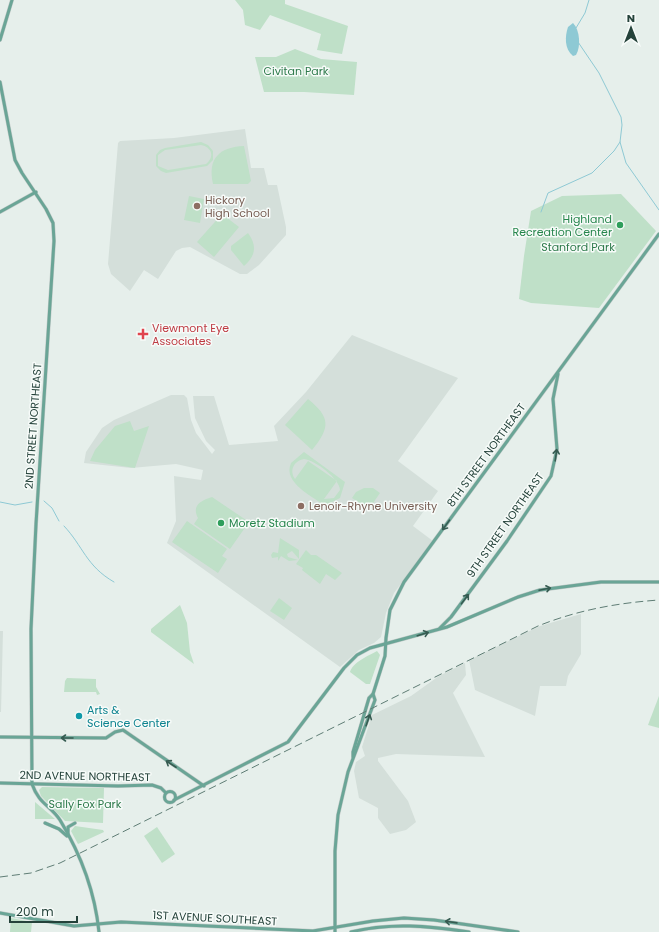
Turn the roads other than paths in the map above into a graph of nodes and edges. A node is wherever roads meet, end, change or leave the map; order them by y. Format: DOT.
graph roads {
  1 [pos="12,0"];
  2 [pos="0,40"];
  3 [pos="0,82"];
  4 [pos="36,192"];
  5 [pos="0,212"];
  6 [pos="659,234"];
  7 [pos="558,374"];
  8 [pos="659,582"];
  9 [pos="440,628"];
  10 [pos="385,644"];
  11 [pos="373,694"];
  12 [pos="0,737"];
  13 [pos="32,738"];
  14 [pos="353,757"];
  15 [pos="0,783"];
  16 [pos="32,784"];
  17 [pos="204,786"];
  18 [pos="166,794"];
  19 [pos="174,794"];
  20 [pos="184,795"];
  21 [pos="174,800"];
  22 [pos="45,823"];
  23 [pos="74,824"];
  24 [pos="70,839"];
  25 [pos="0,913"];
  26 [pos="98,924"];
  27 [pos="335,930"];
  28 [pos="99,932"];
  29 [pos="351,932"];
  30 [pos="469,932"];
  31 [pos="518,932"];
  1 -- 2 [label="main road"];
  3 -- 4 [label="main road, 2ND STREET NORTHEAST"];
  4 -- 5 [label="main road"];
  4 -- 13 [label="main road, 2ND STREET NORTHEAST"];
  6 -- 7 [label="main road, 8TH STREET NORTHEAST"];
  9 -- 7 [label="main road, 9TH STREET NORTHEAST, one-way"];
  7 -- 10 [label="main road, 8TH STREET NORTHEAST, one-way"];
  9 -- 8 [label="main road, one-way"];
  10 -- 9 [label="main road, one-way"];
  10 -- 11 [label="main road, 8TH STREET NORTHEAST"];
  10 -- 17 [label="main road"];
  14 -- 11 [label="main road, one-way"];
  11 -- 14 [label="main road"];
  12 -- 13 [label="main road"];
  13 -- 16 [label="main road, 2ND STREET NORTHEAST"];
  17 -- 13 [label="main road, one-way"];
  14 -- 27 [label="main road"];
  15 -- 16 [label="main road, 2ND AVENUE NORTHEAST"];
  16 -- 18 [label="main road, 2ND AVENUE NORTHEAST"];
  16 -- 24 [label="main road"];
  17 -- 20 [label="main road"];
  18 -- 19 [label="main road"];
  18 -- 21 [label="main road"];
  19 -- 20 [label="main road"];
  19 -- 21 [label="main road"];
  20 -- 21 [label="main road"];
  22 -- 24 [label="main road"];
  23 -- 24 [label="main road"];
  24 -- 26 [label="main road"];
  25 -- 26 [label="main road, 1ST AVENUE SOUTHEAST"];
  26 -- 27 [label="main road, 1ST AVENUE SOUTHEAST"];
  26 -- 28 [label="main road"];
  31 -- 27 [label="main road, 1ST AVENUE SOUTHEAST, one-way"];
  29 -- 30 [label="main road"];
}
